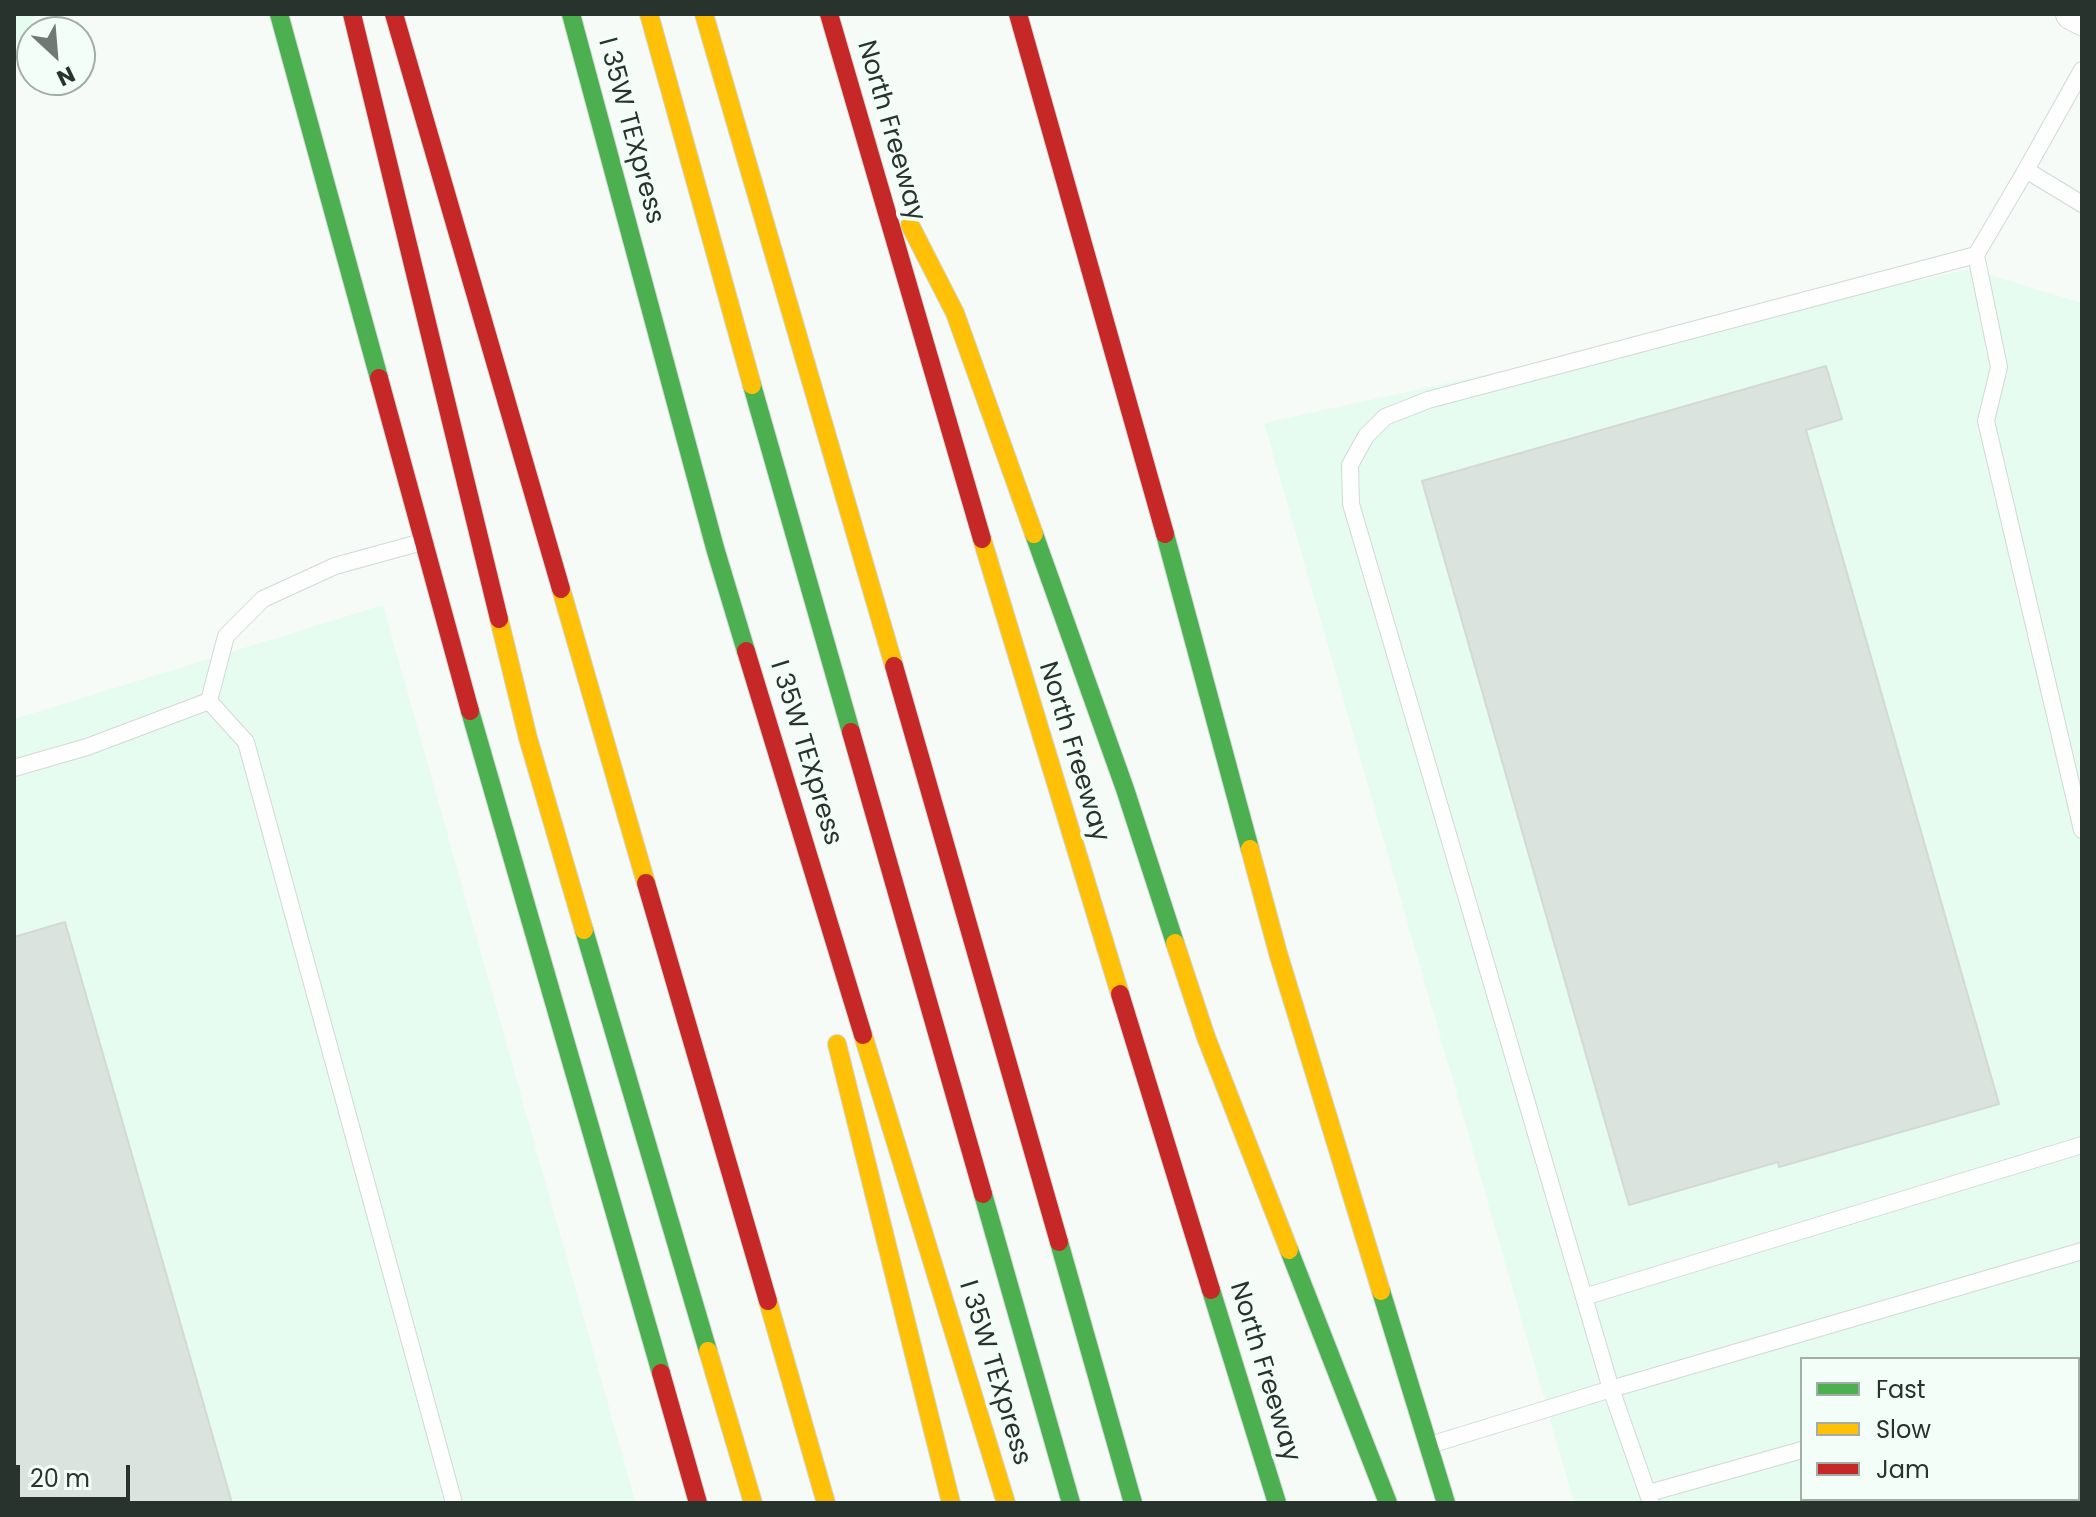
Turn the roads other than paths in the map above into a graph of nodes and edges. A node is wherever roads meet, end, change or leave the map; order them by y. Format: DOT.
graph roads {
  1 [pos="279,14"];
  2 [pos="352,14"];
  3 [pos="394,14"];
  4 [pos="571,14"];
  5 [pos="649,14"];
  6 [pos="704,14"];
  7 [pos="829,14"];
  8 [pos="1018,14"];
  9 [pos="2071,14"];
  10 [pos="2082,20"];
  11 [pos="2082,70"];
  12 [pos="865,136"];
  13 [pos="2026,170"];
  14 [pos="2082,204"];
  15 [pos="1976,255"];
  16 [pos="424,542"];
  17 [pos="715,548"];
  18 [pos="209,701"];
  19 [pos="14,768"];
  20 [pos="2082,830"];
  21 [pos="799,887"];
  22 [pos="833,1026"];
  23 [pos="2082,1145"];
  24 [pos="2082,1251"];
  25 [pos="1584,1297"];
  26 [pos="1611,1389"];
  27 [pos="1428,1445"];
  28 [pos="1800,1451"];
  29 [pos="1650,1498"];
  30 [pos="454,1503"];
  31 [pos="698,1503"];
  32 [pos="753,1503"];
  33 [pos="826,1503"];
  34 [pos="951,1503"];
  35 [pos="1006,1503"];
  36 [pos="1071,1503"];
  37 [pos="1133,1503"];
  38 [pos="1277,1503"];
  39 [pos="1388,1503"];
  40 [pos="1446,1503"];
  1 -- 16 [label="main road"];
  2 -- 32 [label="main road"];
  3 -- 33 [label="main road"];
  4 -- 17 [label="main road, I 35W TEXpress"];
  5 -- 36 [label="main road, I 35W TEXpress"];
  6 -- 37 [label="main road"];
  7 -- 12 [label="main road, North Freeway"];
  8 -- 27 [label="main road"];
  9 -- 10 [label="street"];
  11 -- 13 [label="lane"];
  12 -- 38 [label="main road, North Freeway"];
  12 -- 39 [label="main road"];
  13 -- 14 [label="lane"];
  13 -- 15 [label="lane"];
  15 -- 20 [label="lane"];
  15 -- 25 [label="lane"];
  16 -- 18 [label="lane"];
  16 -- 31 [label="main road"];
  17 -- 21 [label="main road"];
  17 -- 35 [label="main road, I 35W TEXpress"];
  18 -- 19 [label="lane"];
  18 -- 30 [label="lane"];
  22 -- 34 [label="main road"];
  23 -- 25 [label="lane"];
  24 -- 26 [label="lane"];
  25 -- 26 [label="lane"];
  26 -- 27 [label="lane"];
  26 -- 29 [label="lane"];
  27 -- 40 [label="main road"];
  28 -- 29 [label="lane"];
}
